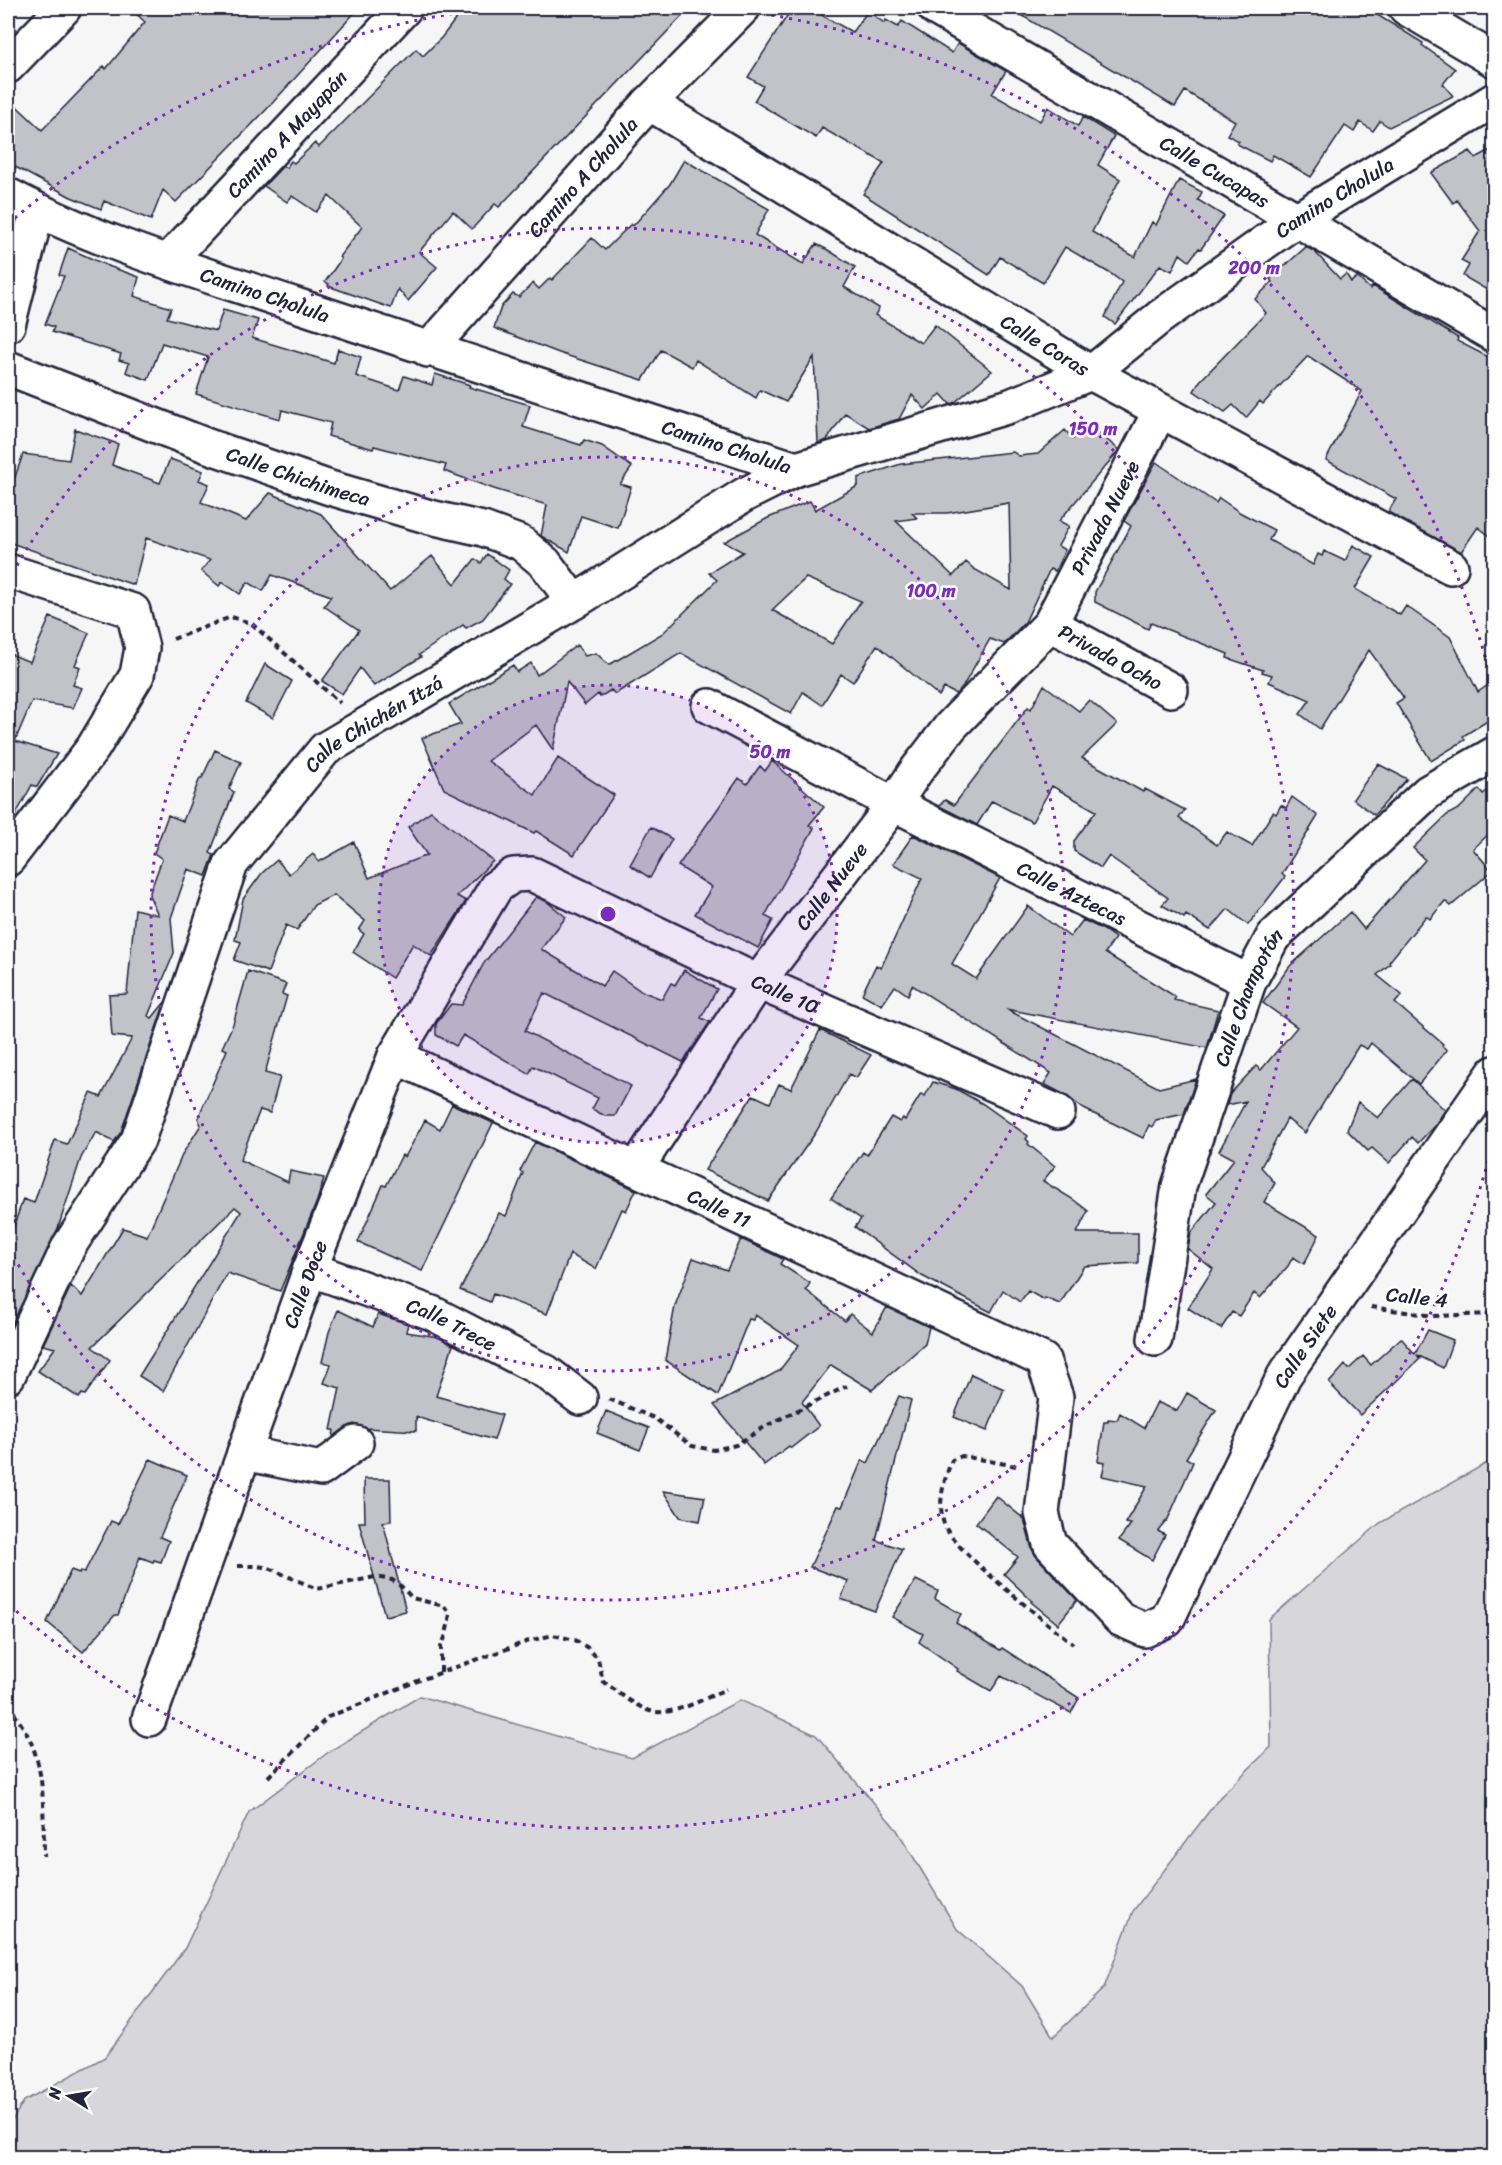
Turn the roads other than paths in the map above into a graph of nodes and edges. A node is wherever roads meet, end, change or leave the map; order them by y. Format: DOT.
graph roads {
  1 [pos="64,8"];
  2 [pos="405,8"];
  3 [pos="743,8"];
  4 [pos="935,8"];
  5 [pos="1406,8"];
  6 [pos="1494,60"];
  7 [pos="8,66"];
  8 [pos="1494,100"];
  9 [pos="649,103"];
  10 [pos="8,195"];
  11 [pos="38,211"];
  12 [pos="1296,220"];
  13 [pos="168,261"];
  14 [pos="8,325"];
  15 [pos="1494,335"];
  16 [pos="428,350"];
  17 [pos="8,368"];
  18 [pos="1091,373"];
  19 [pos="1160,411"];
  20 [pos="796,470"];
  21 [pos="1451,567"];
  22 [pos="8,571"];
  23 [pos="574,602"];
  24 [pos="1050,624"];
  25 [pos="1171,690"];
  26 [pos="709,706"];
  27 [pos="1494,754"];
  28 [pos="894,804"];
  29 [pos="8,859"];
  30 [pos="513,876"];
  31 [pos="758,982"];
  32 [pos="1249,982"];
  33 [pos="395,1056"];
  34 [pos="1494,1073"];
  35 [pos="1058,1112"];
  36 [pos="636,1168"];
  37 [pos="310,1269"];
  38 [pos="1155,1340"];
  39 [pos="8,1376"];
  40 [pos="580,1398"];
  41 [pos="356,1443"];
  42 [pos="244,1453"];
  43 [pos="1047,1472"];
  44 [pos="149,1719"];
  1 -- 7 [label="street"];
  2 -- 13 [label="street, Camino A Mayapán"];
  3 -- 9 [label="street, Camino A Cholula"];
  4 -- 12 [label="street, Calle Cucapas"];
  5 -- 6 [label="street"];
  8 -- 12 [label="street, Camino Cholula"];
  9 -- 16 [label="street, Camino A Cholula"];
  9 -- 18 [label="street, Calle Coras"];
  10 -- 11 [label="street, Camino Cholula"];
  11 -- 13 [label="street, Camino Cholula"];
  11 -- 14 [label="street"];
  12 -- 15 [label="street, Calle Cucapas"];
  12 -- 18 [label="street, Camino Cholula"];
  13 -- 16 [label="street, Camino Cholula"];
  16 -- 20 [label="street, Camino Cholula"];
  17 -- 23 [label="street, Calle Chichimeca"];
  18 -- 19 [label="street, Calle Coras"];
  18 -- 20 [label="street, Camino Cholula"];
  19 -- 21 [label="street, Calle Coras"];
  19 -- 24 [label="street, Privada Nueve"];
  20 -- 23 [label="street, Calle Chichén Itzá"];
  22 -- 29 [label="street"];
  23 -- 39 [label="street, Calle Chichén Itzá"];
  24 -- 25 [label="street, Privada Ocho"];
  24 -- 28 [label="street, Calle Nueve"];
  26 -- 28 [label="street, Calle Aztecas"];
  27 -- 32 [label="street, Calle Champotón"];
  28 -- 31 [label="street, Calle Nueve"];
  28 -- 32 [label="street, Calle Aztecas"];
  30 -- 31 [label="street, Calle 10"];
  30 -- 33 [label="street, Calle Doce"];
  31 -- 35 [label="street, Calle 10"];
  31 -- 36 [label="street, Calle Nueve"];
  32 -- 38 [label="street, Calle Champotón"];
  33 -- 36 [label="street, Calle 11"];
  33 -- 37 [label="street, Calle Doce"];
  34 -- 43 [label="street, Calle Siete"];
  36 -- 43 [label="street, Calle 11"];
  37 -- 40 [label="street, Calle Trece"];
  37 -- 42 [label="street, Calle Doce"];
  41 -- 42 [label="street"];
  42 -- 44 [label="street, Calle Doce"];
}
